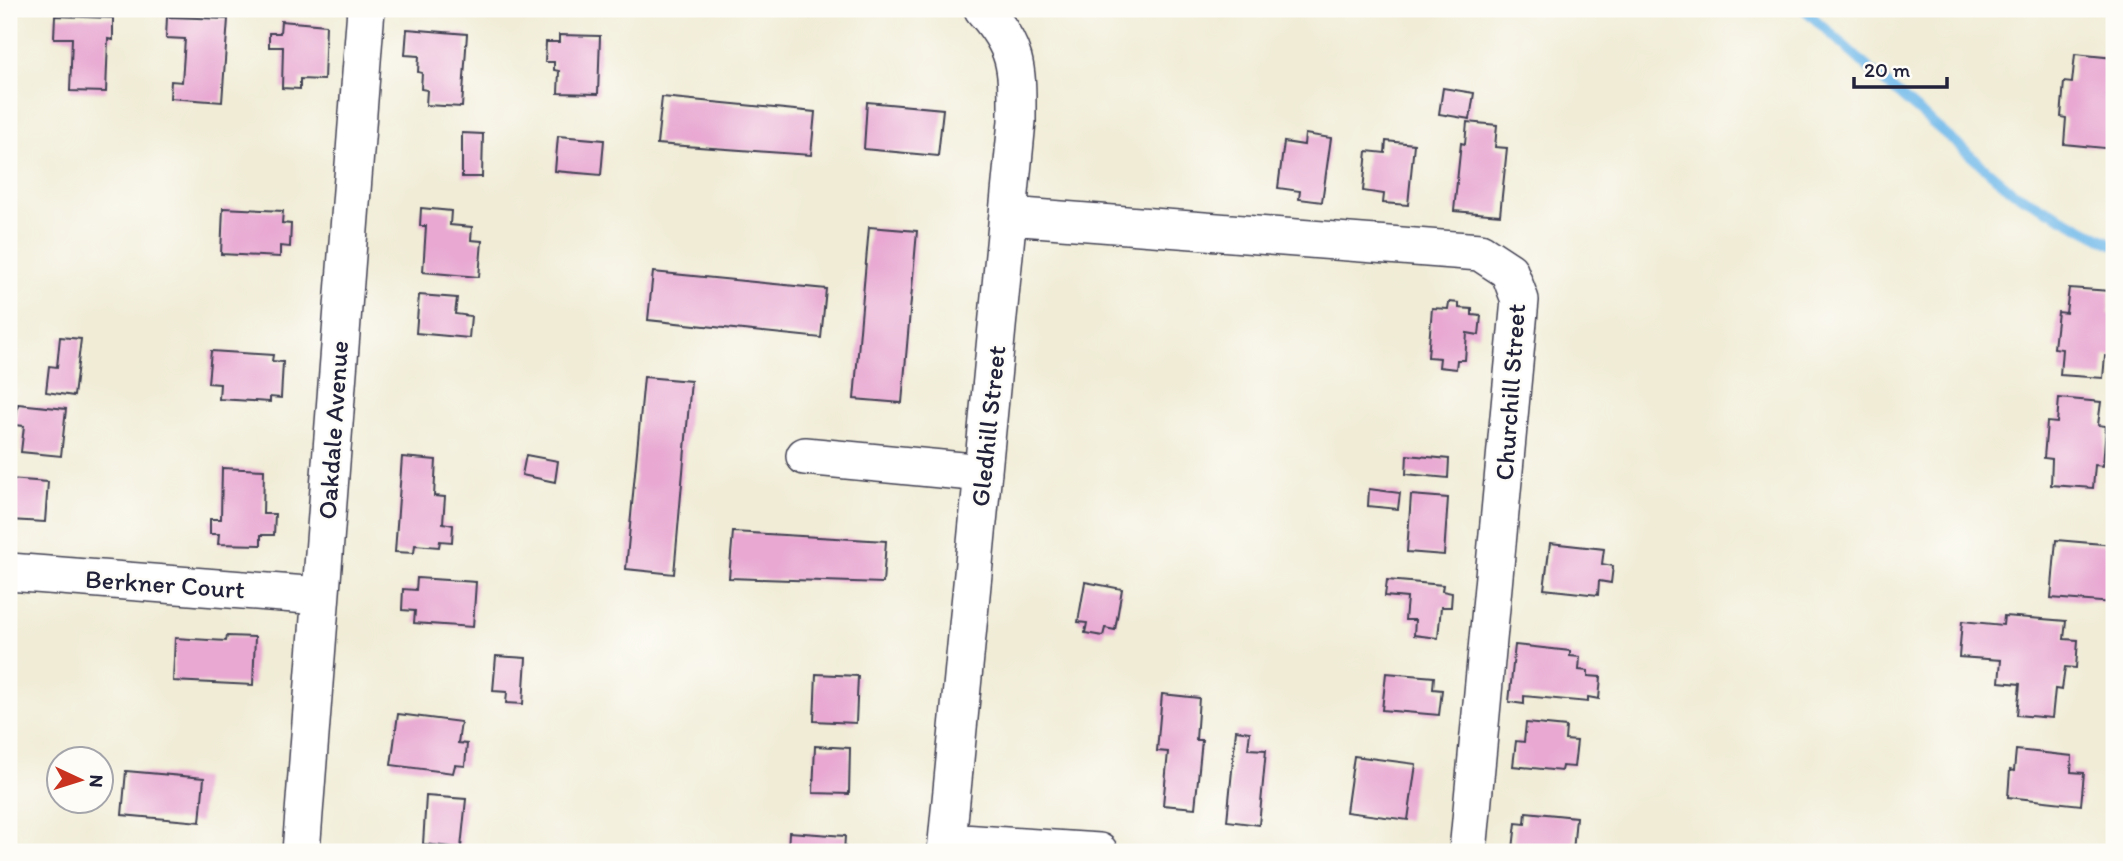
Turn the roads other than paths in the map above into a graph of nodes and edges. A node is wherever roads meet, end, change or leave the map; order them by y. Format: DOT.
graph roads {
  1 [pos="366,9"];
  2 [pos="984,9"];
  3 [pos="1009,216"];
  4 [pos="805,456"];
  5 [pos="983,473"];
  6 [pos="9,572"];
  7 [pos="320,596"];
  8 [pos="947,847"];
  9 [pos="300,852"];
  10 [pos="1099,852"];
  11 [pos="1468,852"];
  1 -- 7 [label="street, Oakdale Avenue"];
  2 -- 3 [label="street, Gledhill Street"];
  3 -- 5 [label="street, Gledhill Street"];
  3 -- 11 [label="street, Churchill Street"];
  4 -- 5 [label="street"];
  5 -- 8 [label="street, Gledhill Street"];
  6 -- 7 [label="street, Berkner Court"];
  7 -- 9 [label="street, Oakdale Avenue"];
  8 -- 10 [label="street"];
}
